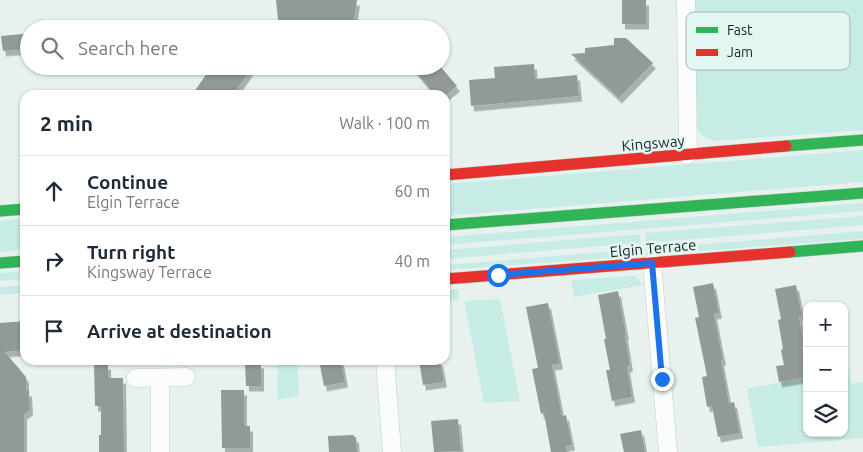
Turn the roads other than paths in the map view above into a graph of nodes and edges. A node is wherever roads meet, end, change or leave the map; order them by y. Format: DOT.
graph roads {
  1 [pos="687,70"];
  2 [pos="863,140"];
  3 [pos="688,155"];
  4 [pos="450,175"];
  5 [pos="863,193"];
  6 [pos="20,209"];
  7 [pos="0,211"];
  8 [pos="450,225"];
  9 [pos="863,246"];
  10 [pos="20,261"];
  11 [pos="0,263"];
  12 [pos="652,263"];
  13 [pos="450,279"];
  14 [pos="385,365"];
  15 [pos="186,377"];
  16 [pos="136,378"];
  17 [pos="160,378"];
  18 [pos="160,452"];
  19 [pos="392,452"];
  20 [pos="668,452"];
  1 -- 3 [label="street"];
  2 -- 3 [label="main road, Kingsway"];
  3 -- 4 [label="main road, Kingsway"];
  5 -- 8 [label="main road"];
  6 -- 7 [label="main road"];
  9 -- 12 [label="main road, Elgin Terrace"];
  10 -- 11 [label="main road"];
  12 -- 13 [label="main road, Elgin Terrace"];
  12 -- 20 [label="street"];
  14 -- 19 [label="street"];
  15 -- 17 [label="street"];
  16 -- 17 [label="street"];
  17 -- 18 [label="street"];
}
